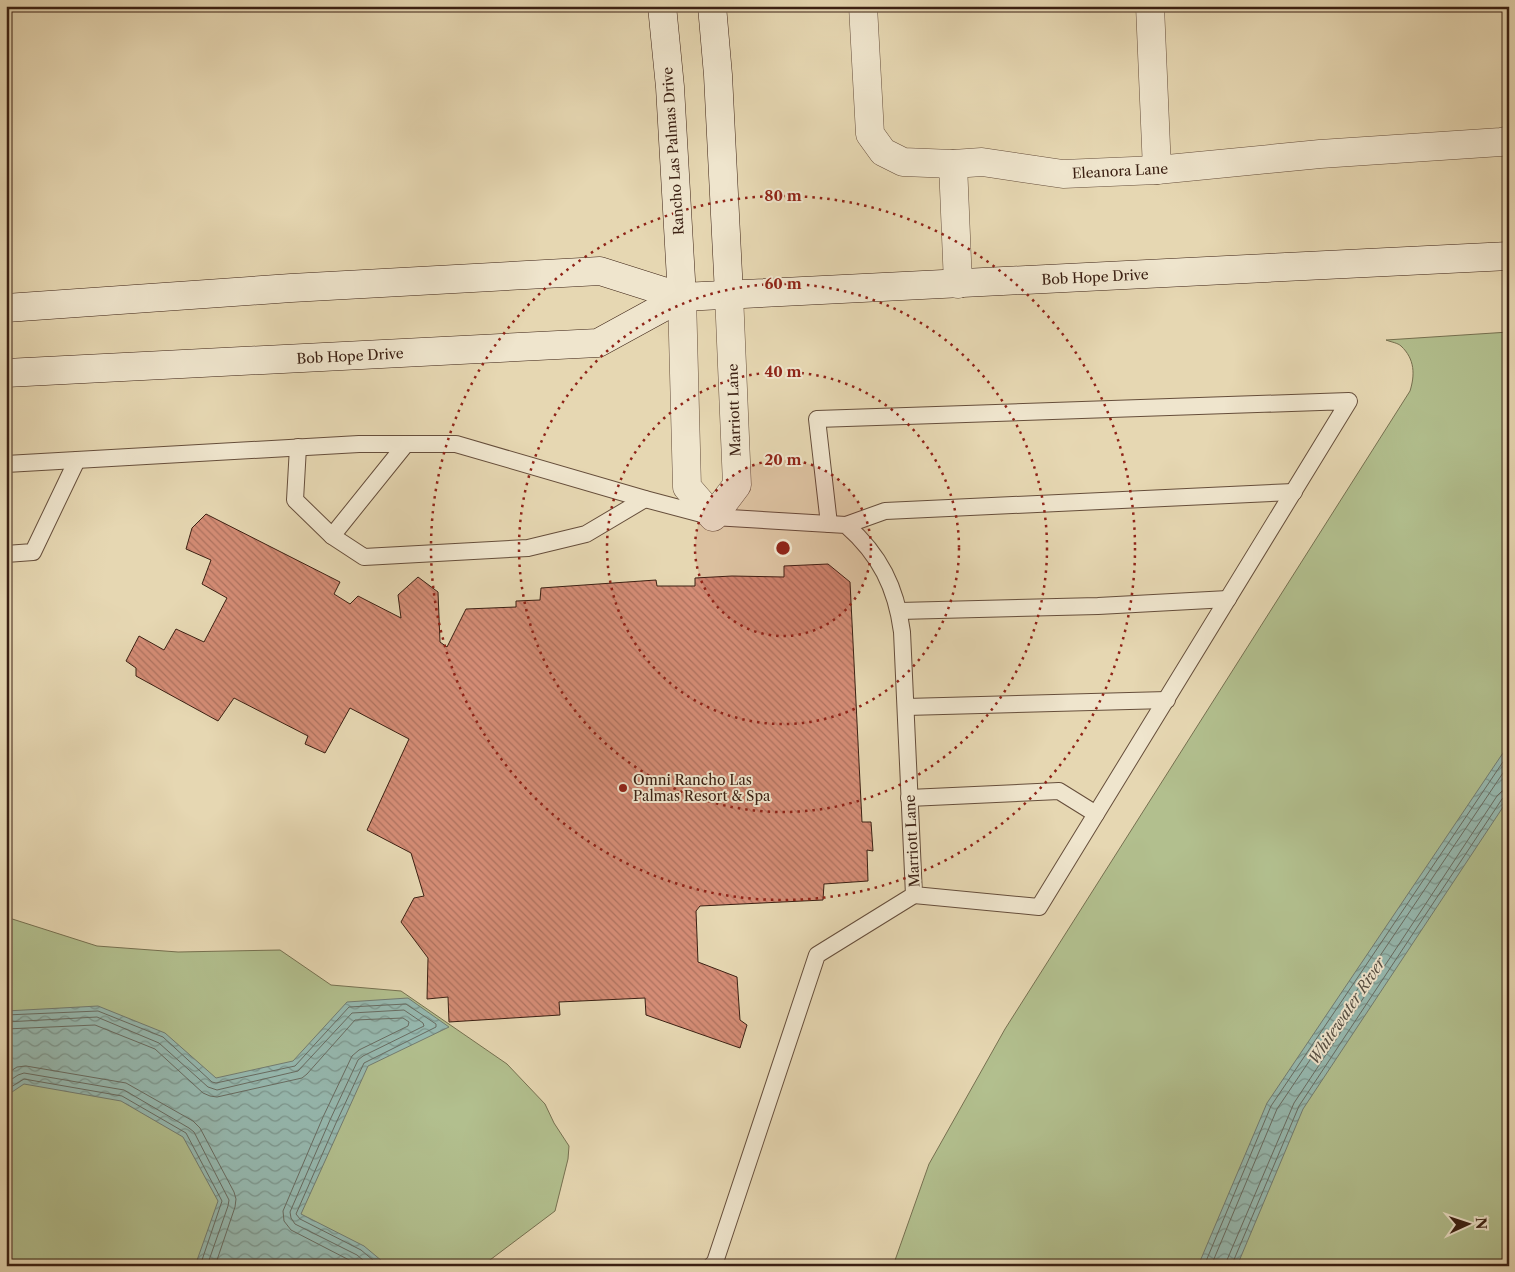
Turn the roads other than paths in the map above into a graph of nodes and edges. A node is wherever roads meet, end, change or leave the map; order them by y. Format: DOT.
graph roads {
  1 [pos="662,6"];
  2 [pos="712,6"];
  3 [pos="863,6"];
  4 [pos="1150,6"];
  5 [pos="1509,140"];
  6 [pos="952,164"];
  7 [pos="1157,170"];
  8 [pos="1509,256"];
  9 [pos="958,284"];
  10 [pos="729,294"];
  11 [pos="682,297"];
  12 [pos="6,308"];
  13 [pos="6,374"];
  14 [pos="406,444"];
  15 [pos="298,447"];
  16 [pos="77,460"];
  17 [pos="6,464"];
  18 [pos="1294,492"];
  19 [pos="645,499"];
  20 [pos="713,517"];
  21 [pos="828,524"];
  22 [pos="846,525"];
  23 [pos="332,536"];
  24 [pos="6,554"];
  25 [pos="1228,599"];
  26 [pos="899,611"];
  27 [pos="1166,700"];
  28 [pos="906,707"];
  29 [pos="910,798"];
  30 [pos="1096,814"];
  31 [pos="914,895"];
  32 [pos="711,1266"];
  1 -- 11 [label="main road, Rancho Las Palmas Drive"];
  2 -- 10 [label="main road"];
  3 -- 6 [label="main road, Eleanora Lane"];
  4 -- 7 [label="main road"];
  5 -- 7 [label="main road, Eleanora Lane"];
  6 -- 7 [label="main road, Eleanora Lane"];
  6 -- 9 [label="main road"];
  8 -- 9 [label="main road, Bob Hope Drive"];
  9 -- 10 [label="main road, Bob Hope Drive"];
  10 -- 11 [label="main road, Bob Hope Drive"];
  10 -- 20 [label="main road, Marriott Lane"];
  11 -- 12 [label="main road, Bob Hope Drive"];
  11 -- 13 [label="main road, Bob Hope Drive"];
  11 -- 20 [label="main road"];
  14 -- 15 [label="lane"];
  14 -- 19 [label="lane"];
  14 -- 23 [label="lane"];
  15 -- 16 [label="lane"];
  15 -- 23 [label="lane"];
  16 -- 17 [label="lane"];
  16 -- 24 [label="lane"];
  18 -- 21 [label="lane"];
  18 -- 22 [label="lane"];
  18 -- 25 [label="lane"];
  19 -- 20 [label="lane"];
  19 -- 23 [label="lane"];
  20 -- 21 [label="lane"];
  21 -- 22 [label="lane"];
  22 -- 26 [label="lane, Marriott Lane"];
  25 -- 26 [label="lane"];
  25 -- 27 [label="lane"];
  26 -- 28 [label="lane, Marriott Lane"];
  27 -- 28 [label="lane"];
  27 -- 30 [label="lane"];
  28 -- 29 [label="lane, Marriott Lane"];
  29 -- 30 [label="lane"];
  29 -- 31 [label="lane, Marriott Lane"];
  30 -- 31 [label="lane"];
  31 -- 32 [label="lane, Marriott Lane"];
}
